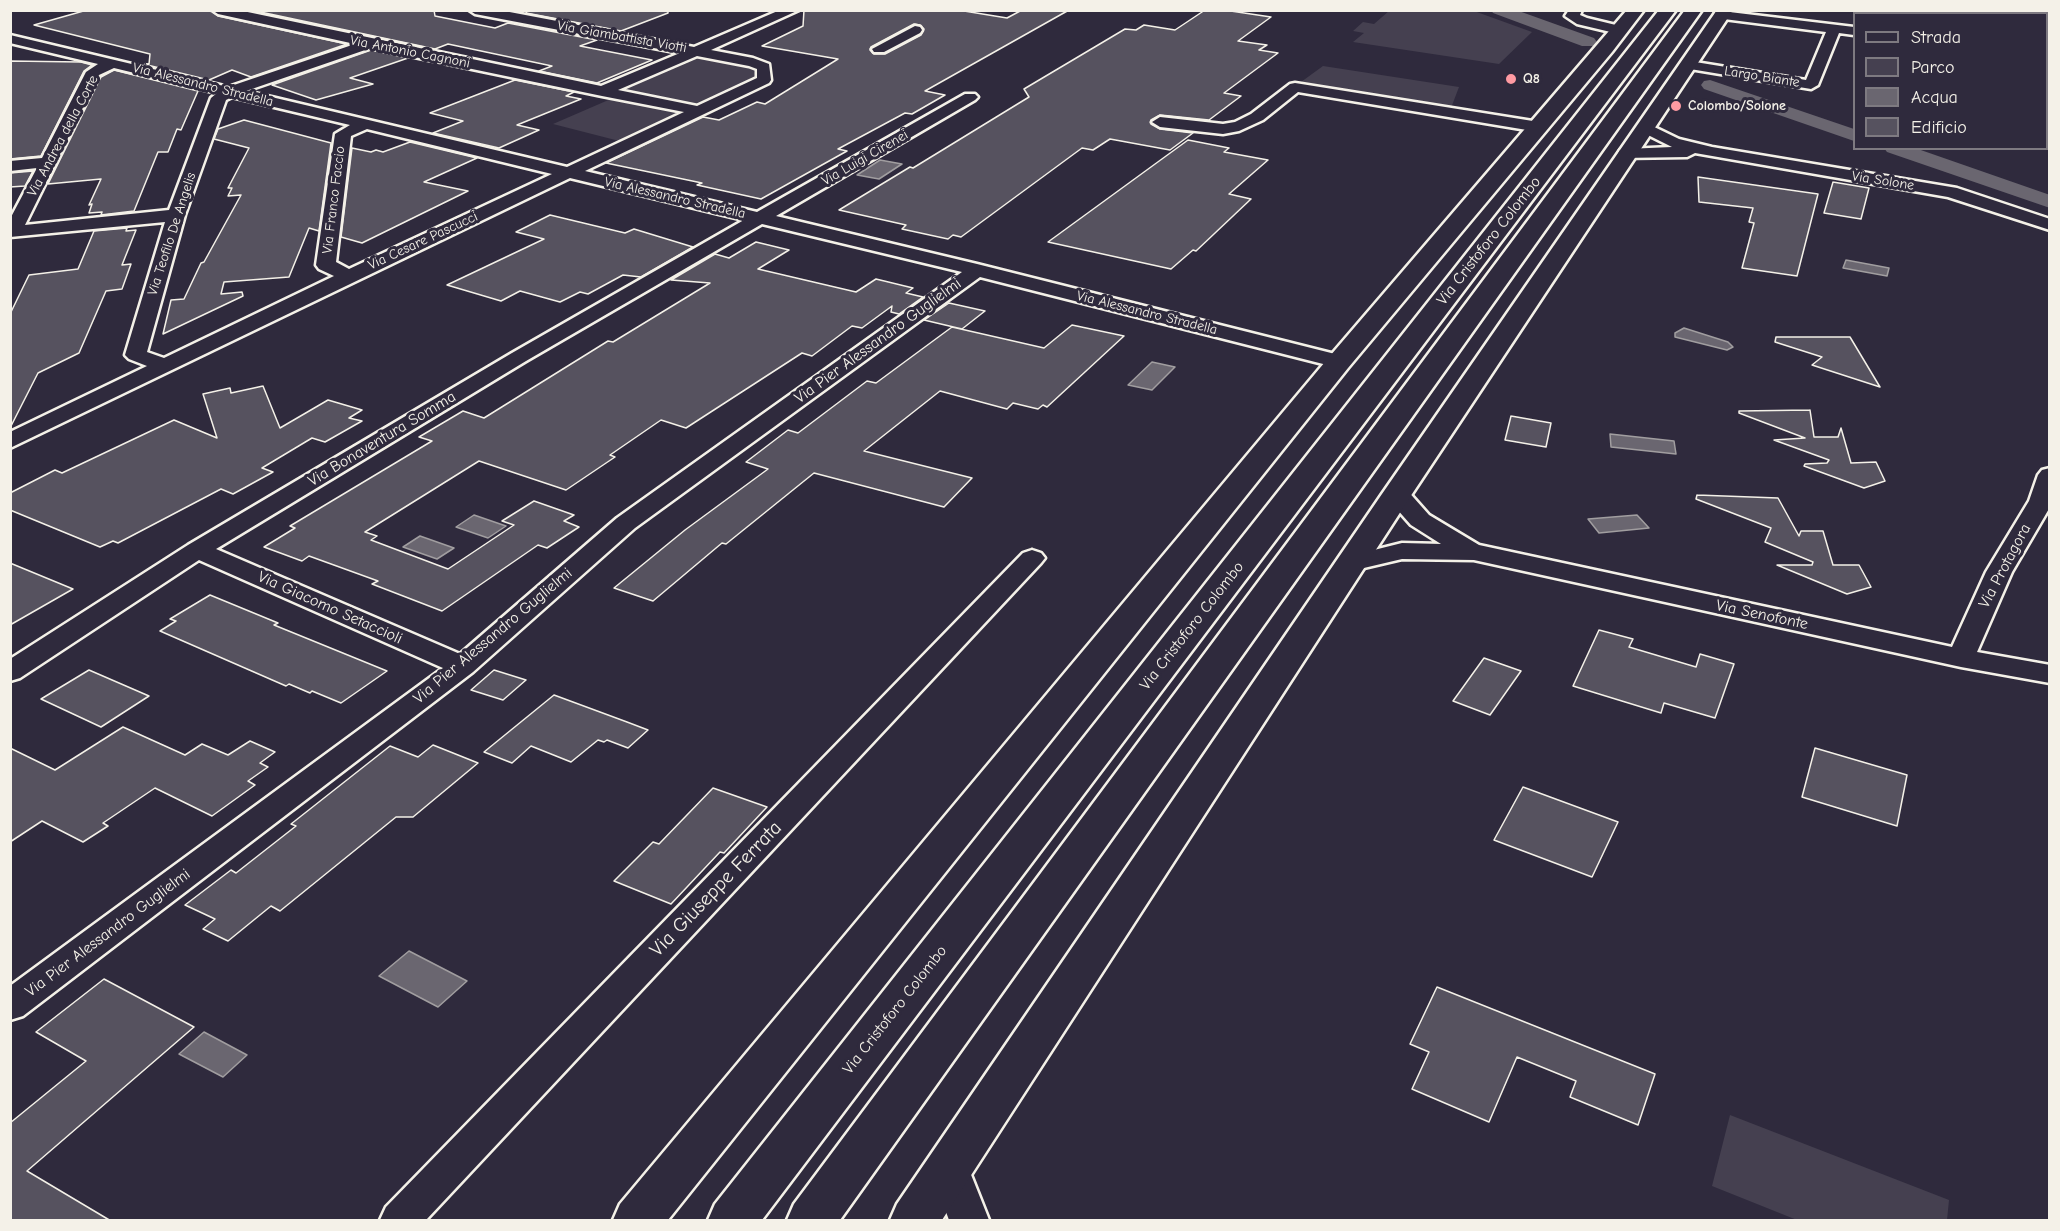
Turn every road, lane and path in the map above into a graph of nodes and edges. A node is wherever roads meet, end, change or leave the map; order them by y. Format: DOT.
graph roads {
  1 [pos="219,10"];
  2 [pos="475,10"];
  3 [pos="793,10"];
  4 [pos="1576,10"];
  5 [pos="1713,12"];
  6 [pos="1638,24"];
  7 [pos="1834,29"];
  8 [pos="915,30"];
  9 [pos="1853,31"];
  10 [pos="10,39"];
  11 [pos="370,44"];
  12 [pos="879,49"];
  13 [pos="698,51"];
  14 [pos="113,63"];
  15 [pos="1689,65"];
  16 [pos="230,91"];
  17 [pos="602,91"];
  18 [pos="970,97"];
  19 [pos="701,111"];
  20 [pos="1160,122"];
  21 [pos="364,124"];
  22 [pos="1539,127"];
  23 [pos="1646,128"];
  24 [pos="1712,152"];
  25 [pos="1626,154"];
  26 [pos="47,162"];
  27 [pos="10,166"];
  28 [pos="570,174"];
  29 [pos="176,215"];
  30 [pos="761,218"];
  31 [pos="2049,225"];
  32 [pos="977,270"];
  33 [pos="349,276"];
  34 [pos="1339,362"];
  35 [pos="165,365"];
  36 [pos="10,441"];
  37 [pos="2049,475"];
  38 [pos="1397,494"];
  39 [pos="197,550"];
  40 [pos="1474,552"];
  41 [pos="1032,558"];
  42 [pos="1351,563"];
  43 [pos="1960,657"];
  44 [pos="463,666"];
  45 [pos="10,672"];
  46 [pos="2049,674"];
  47 [pos="10,1006"];
  48 [pos="950,1169"];
  49 [pos="400,1221"];
  50 [pos="638,1221"];
  51 [pos="733,1221"];
  52 [pos="812,1221"];
  53 [pos="915,1221"];
  54 [pos="969,1221"];
  1 -- 11 [label="street, Via Antonio Cagnoni"];
  2 -- 13 [label="street, Via Giambattista Viotti"];
  3 -- 13 [label="street"];
  4 -- 6 [label="street"];
  5 -- 7 [label="street"];
  5 -- 15 [label="main road"];
  5 -- 52 [label="main road, Via Cristoforo Colombo"];
  6 -- 22 [label="main road, Via Cristoforo Colombo"];
  6 -- 51 [label="main road, Via Cristoforo Colombo"];
  7 -- 9 [label="street"];
  7 -- 15 [label="street, Largo Biante"];
  8 -- 12 [label="street"];
  10 -- 14 [label="street, Via Alessandro Stradella"];
  11 -- 16 [label="street"];
  11 -- 17 [label="street, Via Antonio Cagnoni"];
  13 -- 17 [label="street"];
  13 -- 19 [label="street, Via Cesare Pascucci"];
  14 -- 16 [label="street, Via Alessandro Stradella"];
  14 -- 26 [label="street, Via Andrea della Corte"];
  15 -- 23 [label="main road"];
  16 -- 21 [label="street, Via Alessandro Stradella"];
  16 -- 29 [label="street, Via Teofilo De Angelis"];
  17 -- 19 [label="street, Via Antonio Cagnoni"];
  18 -- 30 [label="street, Via Luigi Cirenei"];
  19 -- 28 [label="street, Via Cesare Pascucci"];
  20 -- 22 [label="street"];
  21 -- 28 [label="street, Via Alessandro Stradella"];
  21 -- 33 [label="street, Via Franco Faccio"];
  22 -- 34 [label="main road, Via Cristoforo Colombo"];
  23 -- 24 [label="street"];
  23 -- 25 [label="main road"];
  24 -- 25 [label="street"];
  24 -- 31 [label="street, Via Solone"];
  25 -- 38 [label="main road"];
  26 -- 27 [label="street"];
  26 -- 29 [label="street, Via Andrea della Corte"];
  28 -- 30 [label="street, Via Alessandro Stradella"];
  28 -- 33 [label="street, Via Cesare Pascucci"];
  29 -- 35 [label="street, Via Teofilo De Angelis"];
  30 -- 32 [label="street, Via Alessandro Stradella"];
  30 -- 39 [label="street, Via Bonaventura Somma"];
  32 -- 34 [label="street, Via Alessandro Stradella"];
  32 -- 44 [label="street, Via Pier Alessandro Guglielmi"];
  33 -- 35 [label="street, Via Cesare Pascucci"];
  34 -- 50 [label="main road, Via Cristoforo Colombo"];
  35 -- 36 [label="street, Via Cesare Pascucci"];
  37 -- 43 [label="street, Via Protagora"];
  38 -- 40 [label="street"];
  38 -- 42 [label="main road"];
  39 -- 44 [label="street, Via Giacomo Setaccioli"];
  39 -- 45 [label="street, Via Bonaventura Somma"];
  40 -- 42 [label="street"];
  40 -- 43 [label="street, Via Senofonte"];
  41 -- 49 [label="street, Via Giuseppe Ferrata"];
  42 -- 48 [label="main road"];
  43 -- 46 [label="street, Via Senofonte"];
  44 -- 47 [label="street, Via Pier Alessandro Guglielmi"];
  48 -- 53 [label="main road"];
  48 -- 54 [label="street"];
}
